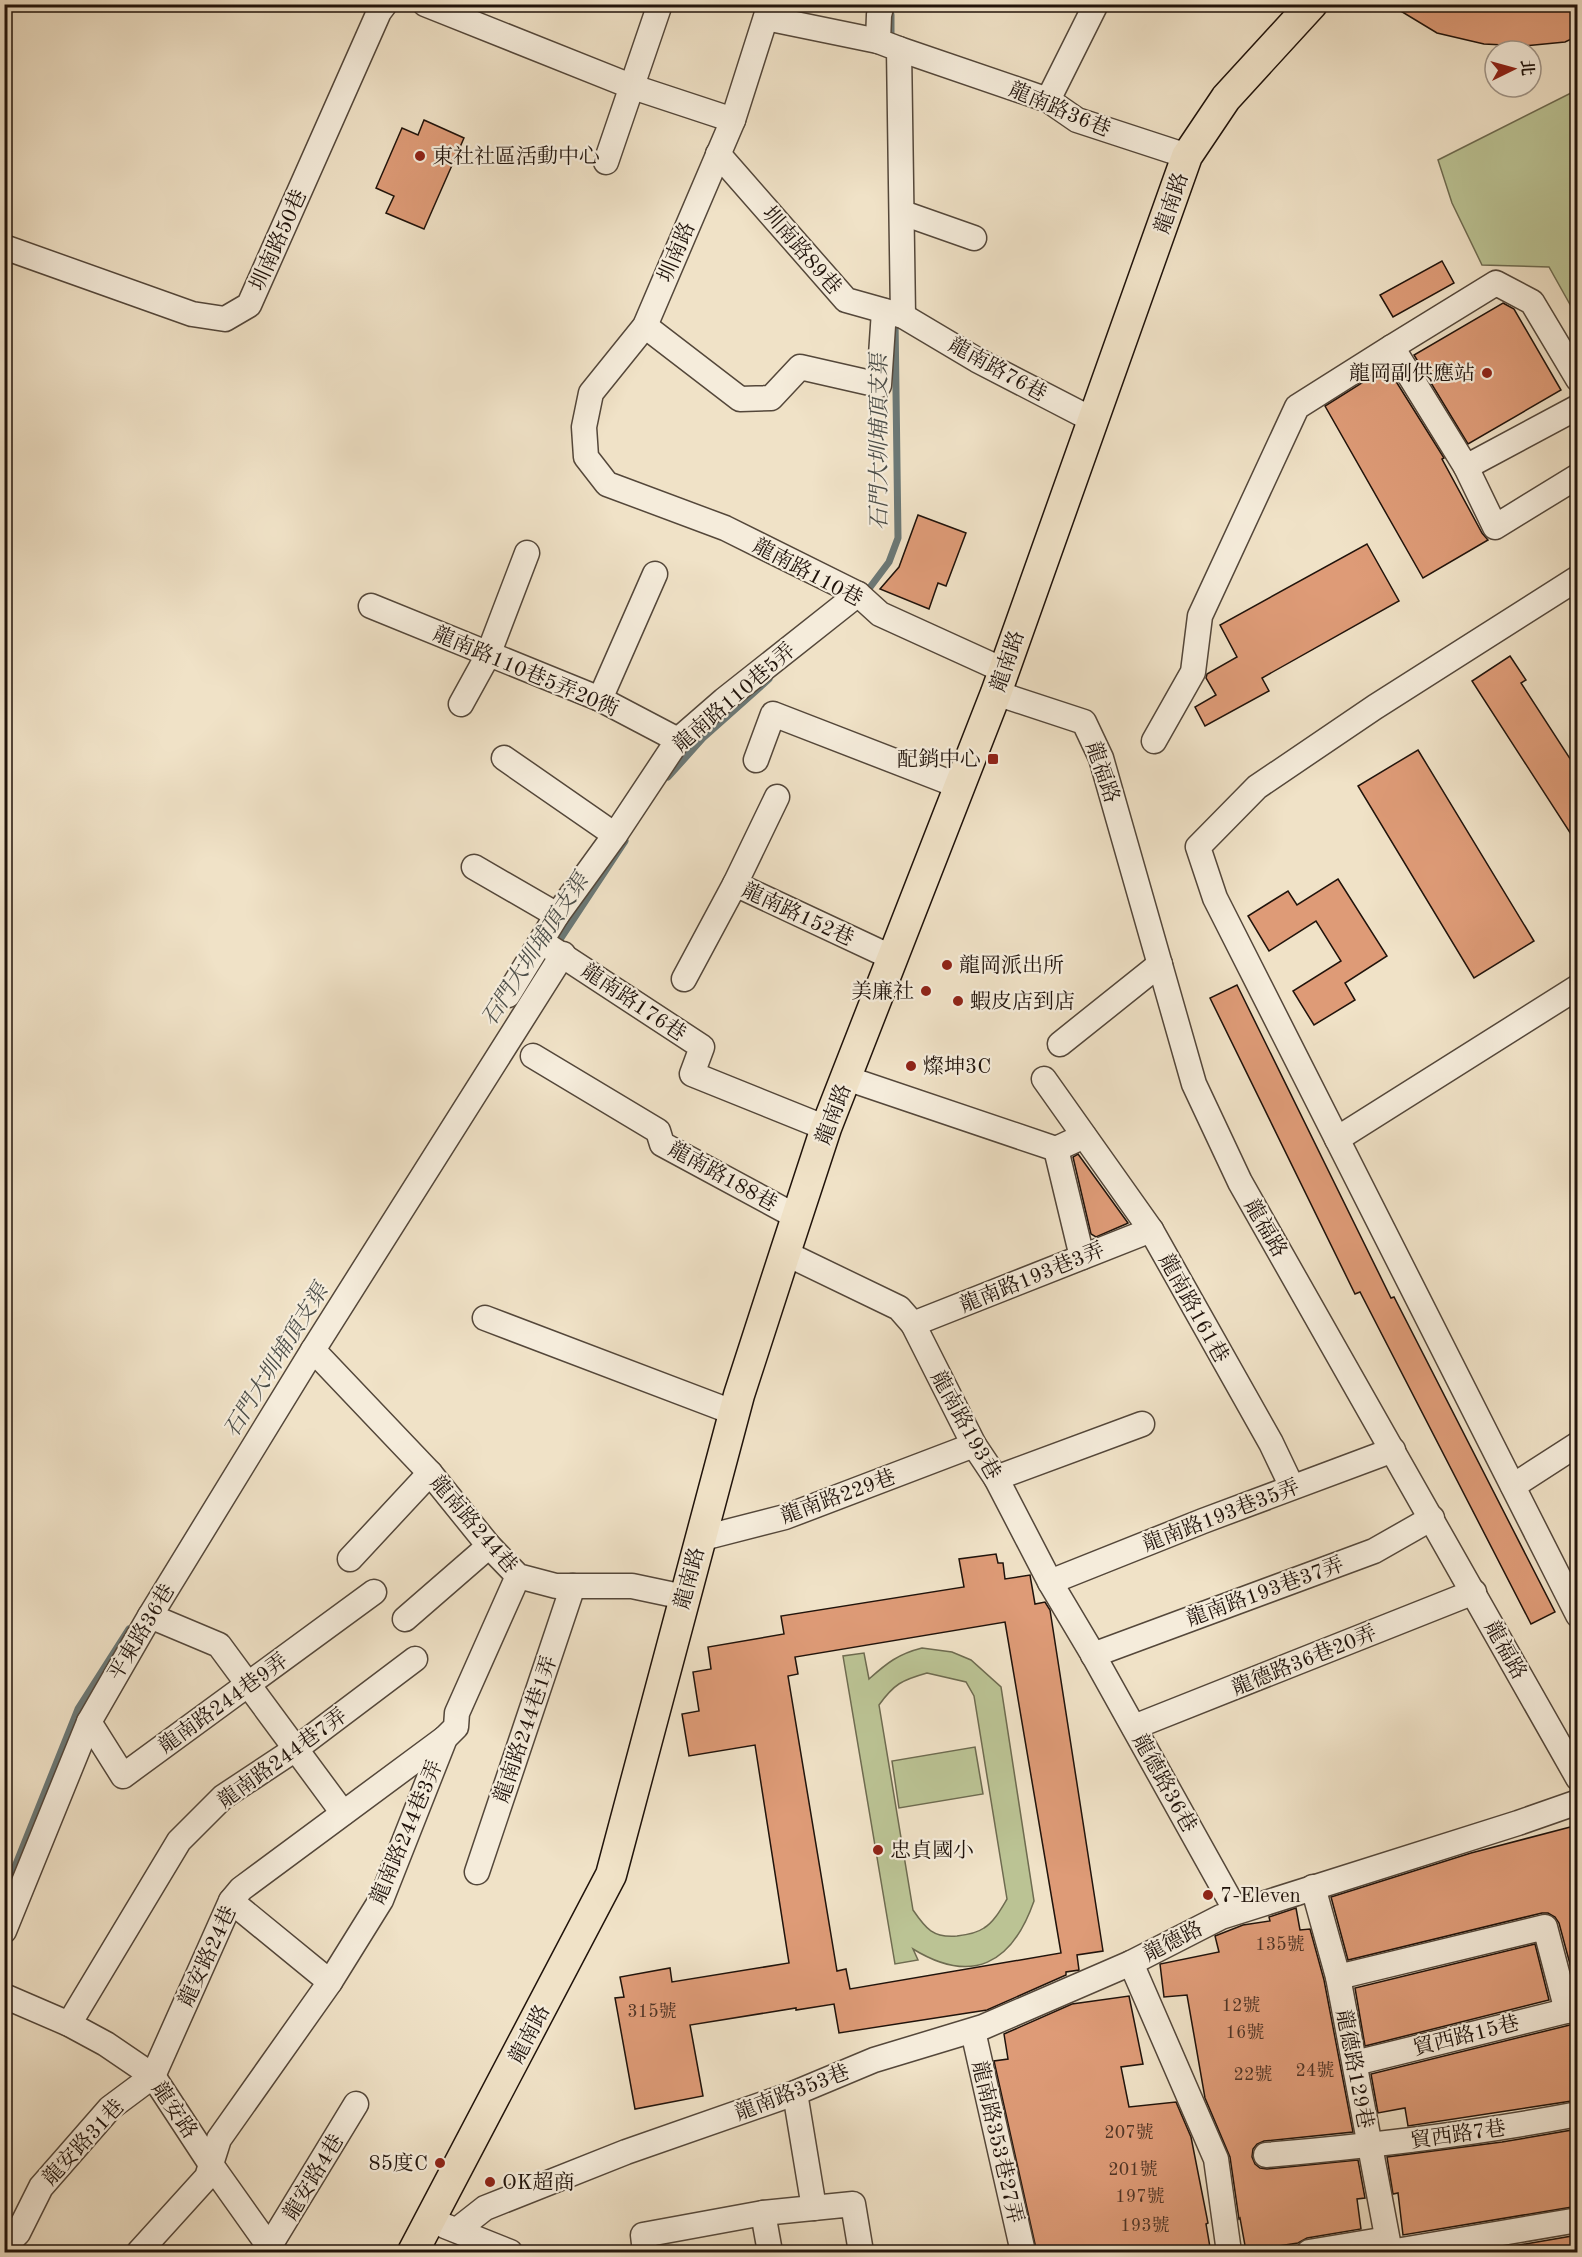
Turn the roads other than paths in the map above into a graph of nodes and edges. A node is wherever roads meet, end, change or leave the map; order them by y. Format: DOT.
graph roads {
  1 [pos="385,4"];
  2 [pos="425,4"];
  3 [pos="660,4"];
  4 [pos="882,4"];
  5 [pos="1096,4"];
  6 [pos="1312,4"];
  7 [pos="768,11"];
  8 [pos="889,45"];
  9 [pos="633,87"];
  10 [pos="1048,100"];
  11 [pos="733,120"];
  12 [pos="718,154"];
  13 [pos="1187,156"];
  14 [pos="606,162"];
  15 [pos="903,213"];
  16 [pos="974,238"];
  17 [pos="4,247"];
  18 [pos="894,313"];
  19 [pos="645,326"];
  20 [pos="1392,347"];
  21 [pos="1578,379"];
  22 [pos="1578,407"];
  23 [pos="1093,420"];
  24 [pos="1466,467"];
  25 [pos="1578,476"];
  26 [pos="607,484"];
  27 [pos="527,553"];
  28 [pos="656,574"];
  29 [pos="1578,578"];
  30 [pos="858,594"];
  31 [pos="371,606"];
  32 [pos="488,655"];
  33 [pos="1000,682"];
  34 [pos="600,699"];
  35 [pos="461,704"];
  36 [pos="678,740"];
  37 [pos="1154,741"];
  38 [pos="504,758"];
  39 [pos="756,760"];
  40 [pos="959,786"];
  41 [pos="777,797"];
  42 [pos="615,835"];
  43 [pos="474,867"];
  44 [pos="735,884"];
  45 [pos="557,915"];
  46 [pos="541,942"];
  47 [pos="562,954"];
  48 [pos="893,958"];
  49 [pos="1160,964"];
  50 [pos="684,979"];
  51 [pos="1578,987"];
  52 [pos="508,995"];
  53 [pos="1060,1044"];
  54 [pos="533,1056"];
  55 [pos="846,1078"];
  56 [pos="1044,1079"];
  57 [pos="826,1128"];
  58 [pos="1084,1136"];
  59 [pos="1337,1139"];
  60 [pos="1056,1149"];
  61 [pos="797,1217"];
  62 [pos="1150,1230"];
  63 [pos="785,1253"];
  64 [pos="1082,1257"];
  65 [pos="485,1318"];
  66 [pos="913,1324"];
  67 [pos="313,1350"];
  68 [pos="735,1413"];
  69 [pos="1143,1424"];
  70 [pos="1578,1444"];
  71 [pos="974,1445"];
  72 [pos="1393,1450"];
  73 [pos="430,1473"];
  74 [pos="996,1478"];
  75 [pos="1513,1486"];
  76 [pos="1292,1488"];
  77 [pos="1432,1518"];
  78 [pos="699,1539"];
  79 [pos="489,1546"];
  80 [pos="350,1559"];
  81 [pos="518,1576"];
  82 [pos="1050,1582"];
  83 [pos="573,1586"];
  84 [pos="374,1592"];
  85 [pos="1473,1592"];
  86 [pos="684,1597"];
  87 [pos="1578,1614"];
  88 [pos="150,1616"];
  89 [pos="405,1619"];
  90 [pos="1093,1655"];
  91 [pos="416,1659"];
  92 [pos="248,1686"];
  93 [pos="89,1722"];
  94 [pos="1134,1727"];
  95 [pos="445,1738"];
  96 [pos="297,1748"];
  97 [pos="1578,1778"];
  98 [pos="1578,1802"];
  99 [pos="344,1812"];
  100 [pos="477,1872"];
  101 [pos="1313,1887"];
  102 [pos="231,1901"];
  103 [pos="1236,1911"];
  104 [pos="4,1931"];
  105 [pos="1131,1963"];
  106 [pos="1338,1977"];
  107 [pos="330,1982"];
  108 [pos="4,1996"];
  109 [pos="1572,2009"];
  110 [pos="69,2025"];
  111 [pos="973,2031"];
  112 [pos="1355,2062"];
  113 [pos="153,2076"];
  114 [pos="795,2093"];
  115 [pos="356,2104"];
  116 [pos="1578,2114"];
  117 [pos="1370,2146"];
  118 [pos="1266,2155"];
  119 [pos="212,2166"];
  120 [pos="814,2208"];
  121 [pos="763,2213"];
  122 [pos="1578,2220"];
  123 [pos="444,2226"];
  124 [pos="4,2247"];
  125 [pos="1389,2248"];
  126 [pos="270,2251"];
  127 [pos="139,2253"];
  128 [pos="413,2253"];
  129 [pos="510,2253"];
  130 [pos="645,2253"];
  131 [pos="770,2253"];
  132 [pos="861,2253"];
  133 [pos="1023,2253"];
  134 [pos="1229,2253"];
  135 [pos="1310,2253"];
  1 -- 17 [label="street, 圳南路50巷"];
  2 -- 9 [label="street"];
  3 -- 9 [label="street"];
  4 -- 8 [label="street"];
  5 -- 10 [label="street"];
  6 -- 13 [label="main road, 龍南路"];
  7 -- 8 [label="street, 龍南路36巷"];
  7 -- 11 [label="street, 圳南路"];
  8 -- 10 [label="street, 龍南路36巷"];
  8 -- 15 [label="street"];
  9 -- 11 [label="street"];
  9 -- 14 [label="street"];
  10 -- 13 [label="street, 龍南路36巷"];
  11 -- 12 [label="street, 圳南路"];
  12 -- 18 [label="street, 圳南路89巷"];
  12 -- 19 [label="street, 圳南路"];
  13 -- 23 [label="main road, 龍南路"];
  15 -- 16 [label="street"];
  15 -- 18 [label="street"];
  18 -- 19 [label="street"];
  18 -- 23 [label="street, 龍南路76巷"];
  19 -- 26 [label="street, 圳南路"];
  20 -- 21 [label="street"];
  20 -- 24 [label="street"];
  20 -- 37 [label="street"];
  22 -- 24 [label="street"];
  23 -- 33 [label="main road, 龍南路"];
  24 -- 25 [label="street"];
  26 -- 30 [label="street, 龍南路110巷"];
  27 -- 32 [label="street"];
  28 -- 34 [label="street"];
  29 -- 59 [label="street"];
  30 -- 33 [label="street, 龍南路110巷"];
  30 -- 36 [label="street, 龍南路110巷5弄"];
  31 -- 32 [label="street, 龍南路110巷5弄20衖"];
  32 -- 34 [label="street, 龍南路110巷5弄20衖"];
  32 -- 35 [label="street"];
  33 -- 40 [label="main road, 龍南路"];
  33 -- 49 [label="street, 龍福路"];
  34 -- 36 [label="street, 龍南路110巷5弄20衖"];
  36 -- 42 [label="street, 龍南路110巷5弄"];
  38 -- 42 [label="street"];
  39 -- 40 [label="street"];
  40 -- 48 [label="main road, 龍南路"];
  41 -- 44 [label="street"];
  42 -- 45 [label="street, 龍南路110巷5弄"];
  43 -- 45 [label="street"];
  44 -- 48 [label="street, 龍南路152巷"];
  44 -- 50 [label="street, 龍南路152巷"];
  45 -- 46 [label="street, 龍南路110巷5弄"];
  46 -- 47 [label="street, 龍南路176巷"];
  46 -- 52 [label="street, 龍南路110巷5弄"];
  47 -- 57 [label="street, 龍南路176巷"];
  47 -- 67 [label="street, 平東路36巷"];
  48 -- 55 [label="main road, 龍南路"];
  49 -- 53 [label="street"];
  49 -- 72 [label="street, 龍福路"];
  51 -- 59 [label="street"];
  54 -- 61 [label="street, 龍南路188巷"];
  55 -- 57 [label="main road, 龍南路"];
  55 -- 60 [label="street"];
  56 -- 58 [label="street, 龍南路161巷"];
  57 -- 61 [label="main road, 龍南路"];
  58 -- 60 [label="street"];
  58 -- 62 [label="street, 龍南路161巷"];
  59 -- 75 [label="street"];
  60 -- 64 [label="street"];
  61 -- 63 [label="main road, 龍南路"];
  62 -- 64 [label="street, 龍南路193巷3弄"];
  62 -- 76 [label="street, 龍南路161巷"];
  63 -- 66 [label="street, 龍南路193巷"];
  63 -- 68 [label="main road, 龍南路"];
  64 -- 66 [label="street, 龍南路193巷3弄"];
  65 -- 68 [label="street"];
  66 -- 71 [label="street, 龍南路193巷"];
  67 -- 73 [label="street, 龍南路244巷"];
  67 -- 88 [label="street, 平東路36巷"];
  68 -- 78 [label="main road, 龍南路"];
  69 -- 74 [label="street"];
  70 -- 75 [label="street"];
  71 -- 74 [label="street, 龍南路193巷"];
  71 -- 78 [label="street, 龍南路229巷"];
  72 -- 76 [label="street, 龍南路193巷35弄"];
  72 -- 77 [label="street, 龍福路"];
  73 -- 79 [label="street, 龍南路244巷"];
  73 -- 80 [label="street"];
  74 -- 82 [label="street, 龍南路193巷"];
  75 -- 87 [label="street"];
  76 -- 82 [label="street, 龍南路193巷35弄"];
  77 -- 85 [label="street, 龍福路"];
  77 -- 90 [label="street, 龍南路193巷37弄"];
  78 -- 86 [label="main road, 龍南路"];
  79 -- 81 [label="street, 龍南路244巷"];
  79 -- 89 [label="street"];
  81 -- 83 [label="street, 龍南路244巷"];
  81 -- 95 [label="street, 龍南路244巷3弄"];
  82 -- 90 [label="street, 龍南路193巷"];
  83 -- 86 [label="street, 龍南路244巷"];
  83 -- 100 [label="street, 龍南路244巷1弄"];
  84 -- 92 [label="street, 龍南路244巷9弄"];
  85 -- 94 [label="street, 龍德路36巷20弄"];
  85 -- 97 [label="street, 龍福路"];
  86 -- 123 [label="main road, 龍南路"];
  88 -- 92 [label="street"];
  88 -- 93 [label="street, 平東路36巷"];
  90 -- 94 [label="street, 龍德路36巷"];
  91 -- 96 [label="street, 龍南路244巷7弄"];
  92 -- 93 [label="street, 龍南路244巷9弄"];
  92 -- 96 [label="street"];
  93 -- 104 [label="street, 平東路36巷"];
  94 -- 103 [label="street, 龍德路36巷"];
  95 -- 99 [label="street, 龍安路24巷"];
  95 -- 107 [label="street, 龍南路244巷3弄"];
  96 -- 99 [label="street"];
  96 -- 110 [label="street, 龍南路244巷7弄"];
  98 -- 101 [label="street, 龍德路"];
  99 -- 102 [label="street, 龍安路24巷"];
  101 -- 103 [label="street, 龍德路"];
  101 -- 106 [label="street, 龍德路129巷"];
  102 -- 107 [label="street"];
  102 -- 113 [label="street, 龍安路24巷"];
  103 -- 105 [label="street, 龍德路"];
  105 -- 111 [label="street, 龍南路353巷"];
  105 -- 134 [label="street, 龍德路"];
  106 -- 109 [label="street"];
  106 -- 112 [label="street, 龍德路129巷"];
  107 -- 119 [label="street, 龍南路244巷3弄"];
  108 -- 110 [label="street, 龍安路"];
  109 -- 112 [label="street, 貿西路15巷"];
  110 -- 113 [label="street, 龍安路"];
  111 -- 114 [label="street, 龍南路353巷"];
  111 -- 133 [label="street, 龍南路353巷27弄"];
  112 -- 117 [label="street, 龍德路129巷"];
  113 -- 119 [label="street, 龍安路"];
  113 -- 124 [label="street, 龍安路31巷"];
  114 -- 120 [label="street"];
  114 -- 123 [label="street, 龍南路353巷"];
  115 -- 126 [label="street, 龍安路4巷"];
  116 -- 117 [label="street, 貿西路7巷"];
  117 -- 118 [label="street, 貿西路7巷"];
  117 -- 125 [label="street, 龍德路129巷"];
  119 -- 126 [label="street, 龍安路"];
  119 -- 127 [label="street, 龍南路244巷3弄"];
  120 -- 121 [label="street"];
  120 -- 132 [label="street"];
  121 -- 130 [label="street"];
  121 -- 131 [label="street"];
  122 -- 125 [label="street"];
  123 -- 128 [label="main road, 龍南路"];
  123 -- 129 [label="street"];
  125 -- 135 [label="street"];
}
